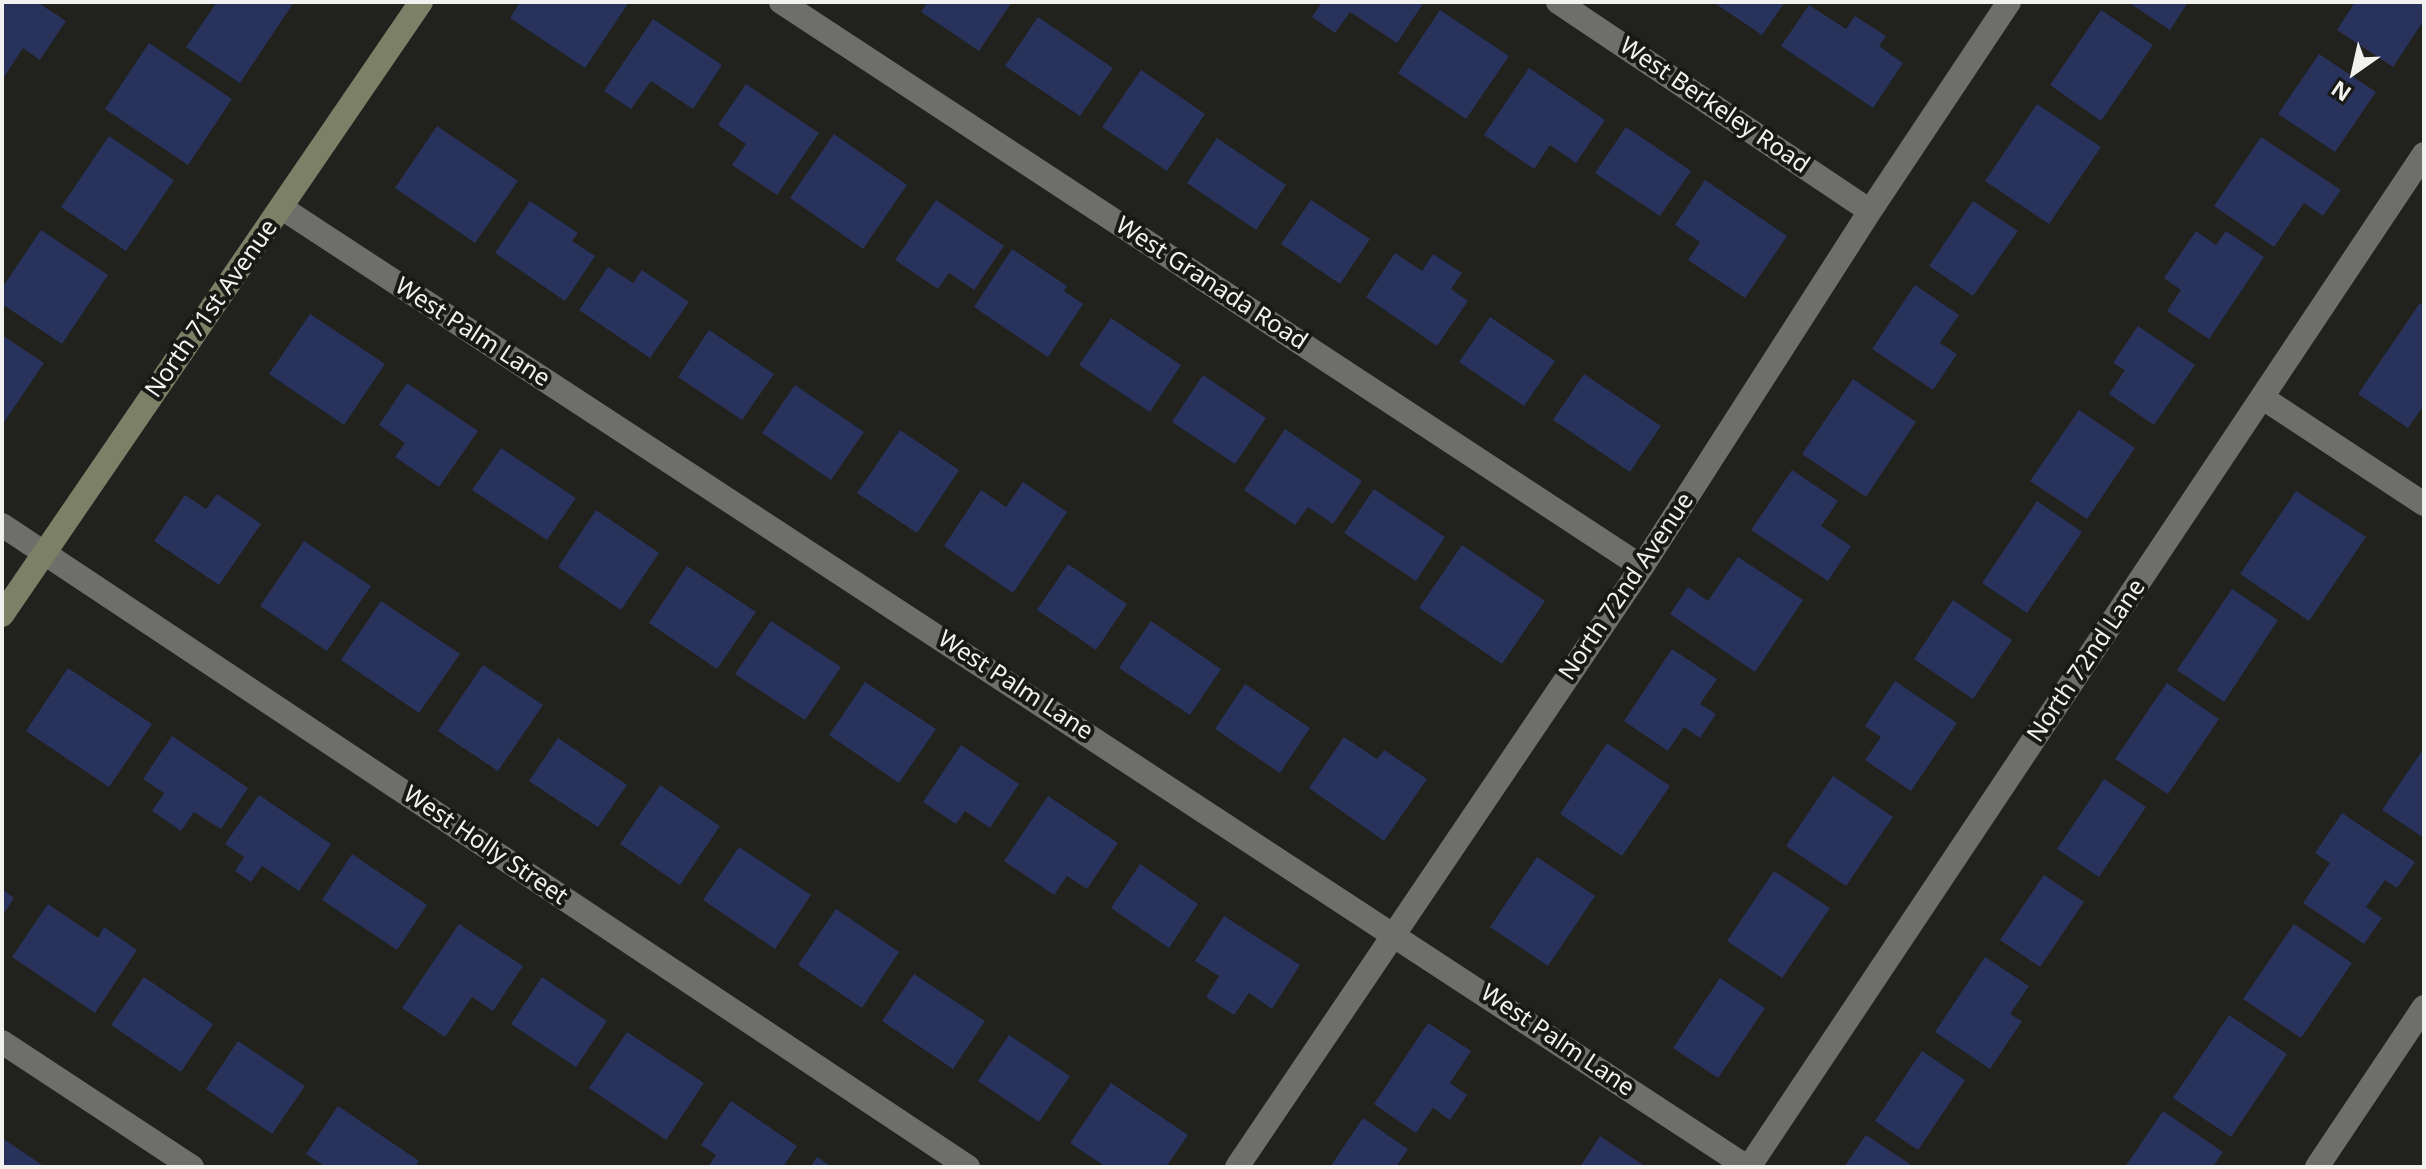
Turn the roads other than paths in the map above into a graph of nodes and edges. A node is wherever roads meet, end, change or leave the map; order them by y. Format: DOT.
graph roads {
  1 [pos="421,2"];
  2 [pos="781,2"];
  3 [pos="1558,2"];
  4 [pos="2009,2"];
  5 [pos="2424,154"];
  6 [pos="282,208"];
  7 [pos="1870,211"];
  8 [pos="2263,398"];
  9 [pos="2424,504"];
  10 [pos="2,525"];
  11 [pos="44,552"];
  12 [pos="1642,567"];
  13 [pos="2,615"];
  14 [pos="1394,933"];
  15 [pos="2424,1007"];
  16 [pos="2,1042"];
  17 [pos="192,1167"];
  18 [pos="968,1167"];
  19 [pos="1237,1167"];
  20 [pos="1748,1167"];
  21 [pos="2317,1167"];
  1 -- 6 [label="street, North 71st Avenue"];
  2 -- 12 [label="street, West Granada Road"];
  3 -- 7 [label="street, West Berkeley Road"];
  4 -- 7 [label="street, North 72nd Avenue"];
  5 -- 8 [label="street, North 72nd Lane"];
  6 -- 11 [label="street, North 71st Avenue"];
  6 -- 14 [label="street, West Palm Lane"];
  7 -- 12 [label="street, North 72nd Avenue"];
  8 -- 9 [label="street"];
  8 -- 20 [label="street, North 72nd Lane"];
  10 -- 11 [label="street, West Holly Street"];
  11 -- 13 [label="street, North 71st Avenue"];
  11 -- 18 [label="street, West Holly Street"];
  12 -- 14 [label="street, North 72nd Avenue"];
  14 -- 19 [label="street, North 72nd Avenue"];
  14 -- 20 [label="street, West Palm Lane"];
  15 -- 21 [label="street"];
  16 -- 17 [label="street"];
}
